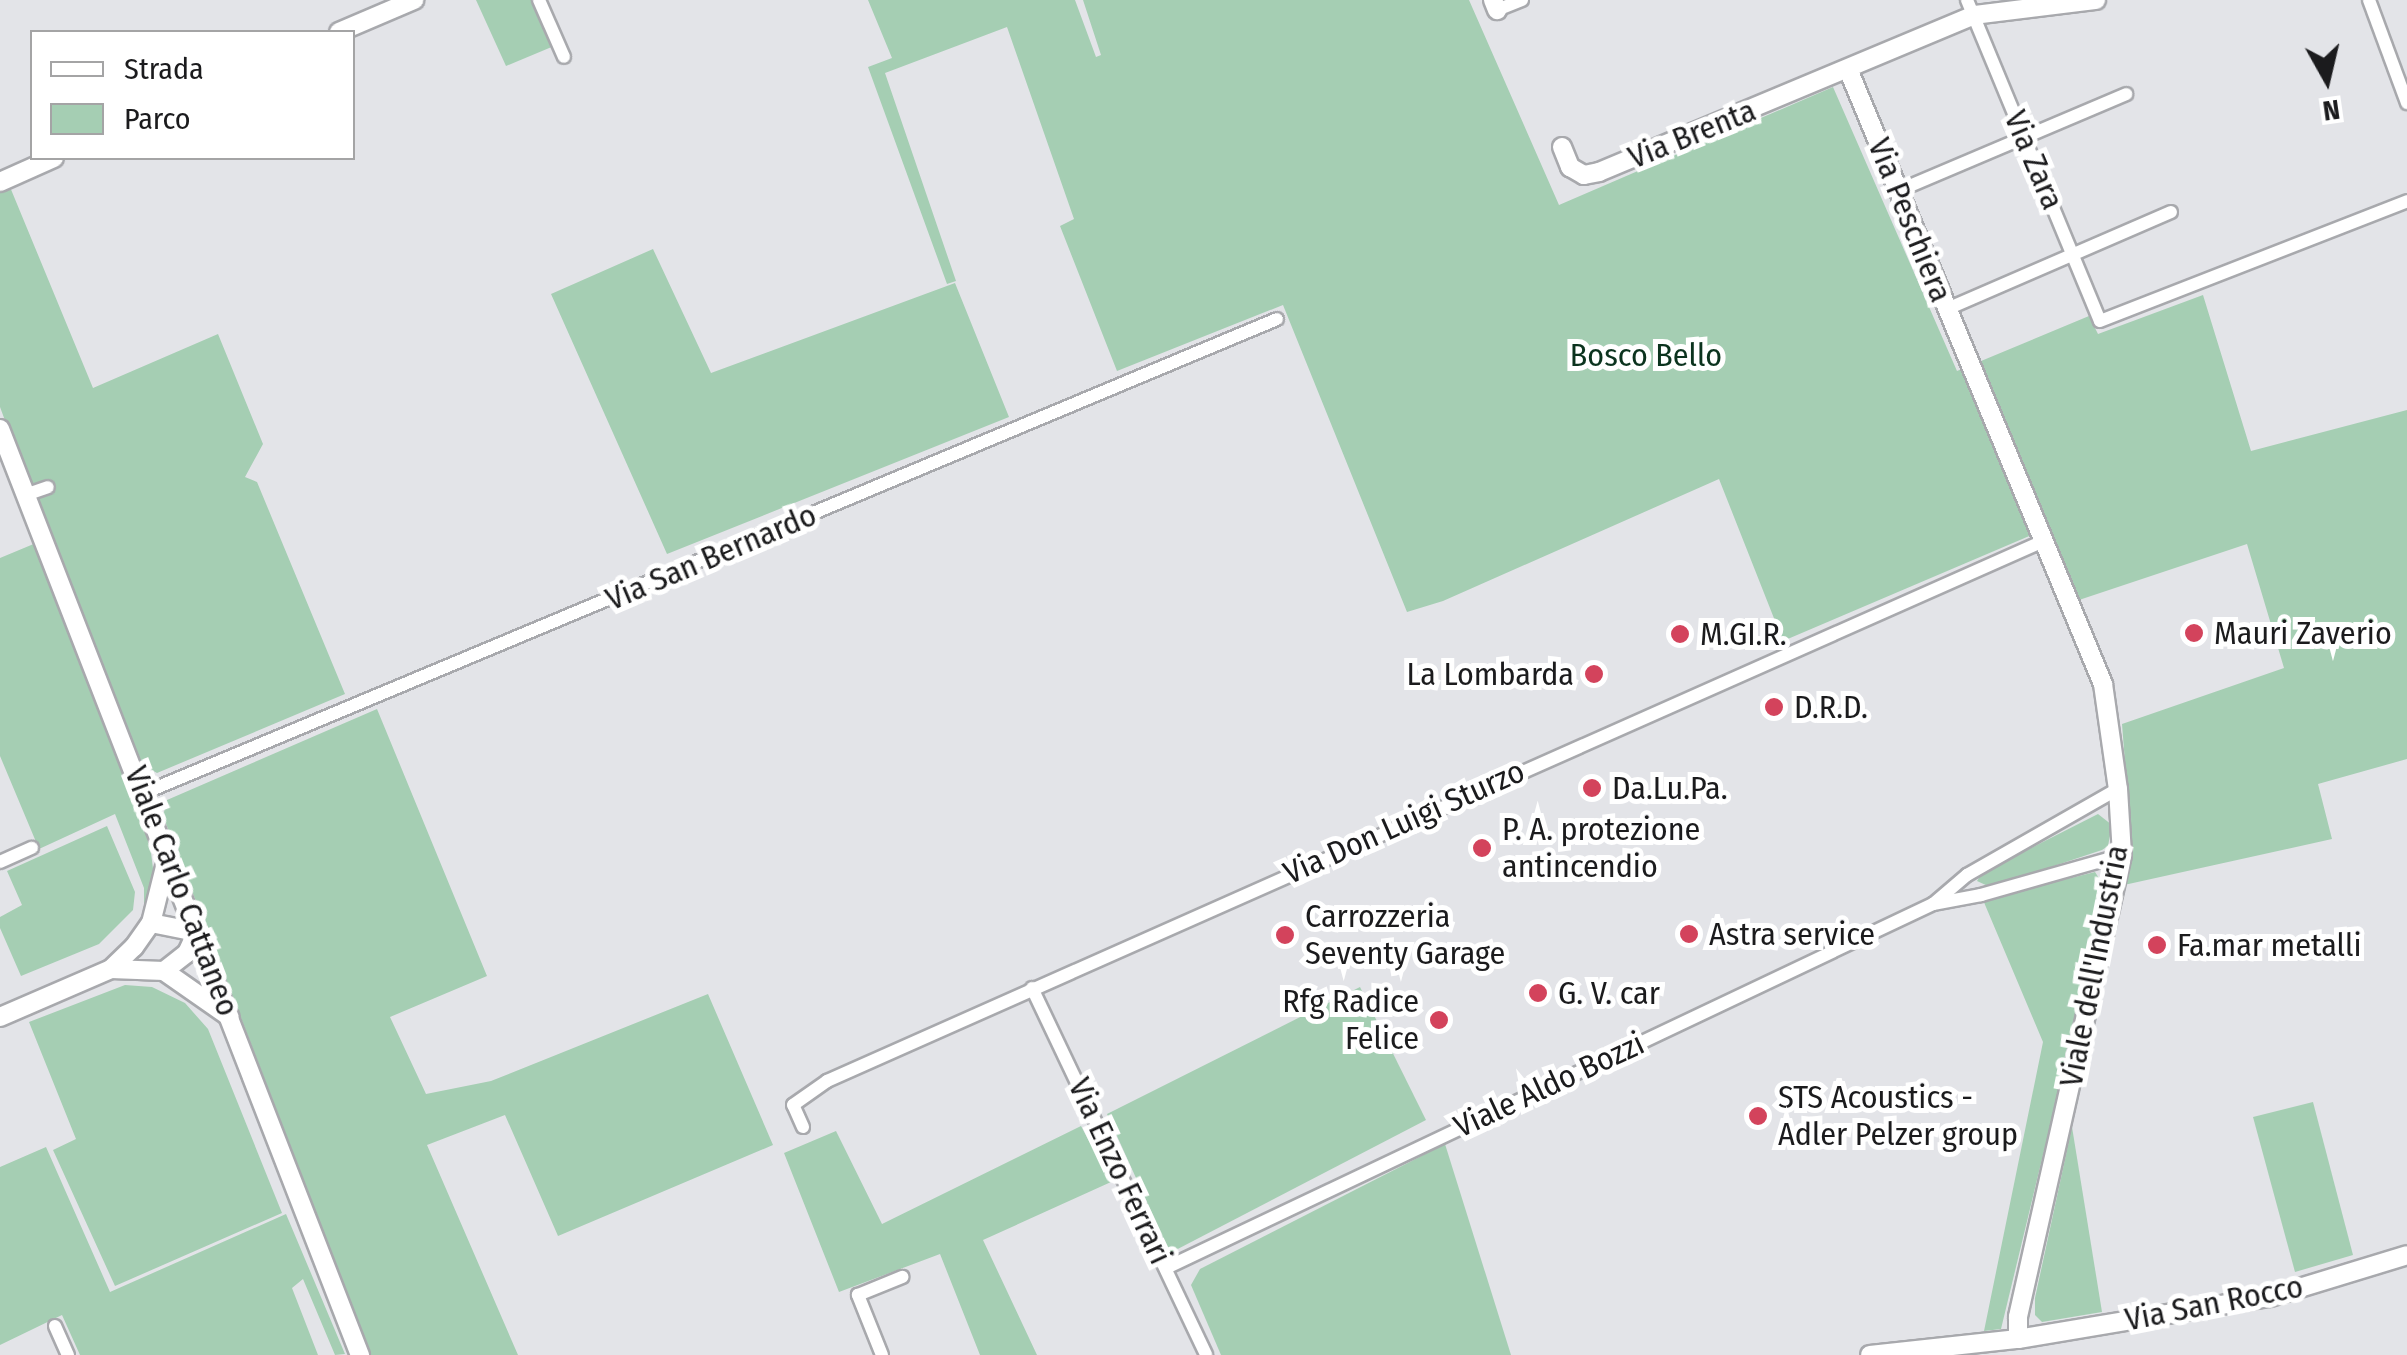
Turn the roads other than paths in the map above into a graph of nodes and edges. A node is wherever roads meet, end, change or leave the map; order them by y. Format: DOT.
graph roads {
  1 [pos="414,0"];
  2 [pos="539,0"];
  3 [pos="1522,0"];
  4 [pos="2096,0"];
  5 [pos="2369,0"];
  6 [pos="1495,5"];
  7 [pos="1970,8"];
  8 [pos="344,30"];
  9 [pos="564,57"];
  10 [pos="1841,73"];
  11 [pos="2126,94"];
  12 [pos="2407,103"];
  13 [pos="2024,137"];
  14 [pos="1562,147"];
  15 [pos="50,160"];
  16 [pos="0,182"];
  17 [pos="1898,191"];
  18 [pos="2407,201"];
  19 [pos="2171,212"];
  20 [pos="2073,254"];
  21 [pos="1947,309"];
  22 [pos="1277,318"];
  23 [pos="0,428"];
  24 [pos="48,487"];
  25 [pos="25,496"];
  26 [pos="2043,540"];
  27 [pos="2118,789"];
  28 [pos="144,793"];
  29 [pos="32,848"];
  30 [pos="168,855"];
  31 [pos="2122,855"];
  32 [pos="0,862"];
  33 [pos="1933,904"];
  34 [pos="151,923"];
  35 [pos="198,932"];
  36 [pos="111,969"];
  37 [pos="164,971"];
  38 [pos="1032,988"];
  39 [pos="0,1017"];
  40 [pos="231,1017"];
  41 [pos="803,1127"];
  42 [pos="2407,1255"];
  43 [pos="1166,1268"];
  44 [pos="902,1277"];
  45 [pos="55,1326"];
  46 [pos="2018,1339"];
  47 [pos="68,1355"];
  48 [pos="360,1355"];
  49 [pos="882,1355"];
  50 [pos="1206,1355"];
  51 [pos="1870,1355"];
  1 -- 8 [label="street"];
  2 -- 9 [label="street"];
  3 -- 6 [label="street"];
  4 -- 7 [label="street"];
  5 -- 12 [label="street"];
  7 -- 10 [label="street"];
  7 -- 13 [label="street, Via Zara"];
  10 -- 14 [label="street, Via Brenta"];
  10 -- 17 [label="street, Via Peschiera"];
  11 -- 13 [label="street"];
  13 -- 17 [label="street"];
  13 -- 20 [label="street, Via Zara"];
  15 -- 16 [label="street"];
  17 -- 21 [label="street, Via Peschiera"];
  18 -- 20 [label="street, Via Zara"];
  19 -- 20 [label="street"];
  20 -- 21 [label="street"];
  21 -- 26 [label="street, Via Peschiera"];
  22 -- 28 [label="street, Via San Bernardo"];
  23 -- 25 [label="street, Viale Carlo Cattaneo"];
  24 -- 25 [label="street"];
  25 -- 28 [label="street, Viale Carlo Cattaneo"];
  26 -- 27 [label="street, Viale dell'Industria"];
  26 -- 38 [label="street, Via Don Luigi Sturzo"];
  27 -- 31 [label="street, Viale dell'Industria"];
  27 -- 33 [label="street, Viale Aldo Bozzi"];
  28 -- 30 [label="street, Viale Carlo Cattaneo"];
  29 -- 32 [label="street"];
  30 -- 34 [label="street"];
  30 -- 35 [label="street, Viale Carlo Cattaneo"];
  31 -- 33 [label="street, Viale Aldo Bozzi"];
  31 -- 46 [label="street, Viale dell'Industria"];
  33 -- 43 [label="street, Viale Aldo Bozzi"];
  34 -- 35 [label="street"];
  34 -- 36 [label="street"];
  35 -- 37 [label="street"];
  35 -- 40 [label="street, Viale Carlo Cattaneo"];
  36 -- 37 [label="street"];
  36 -- 39 [label="street"];
  37 -- 40 [label="street"];
  38 -- 41 [label="street, Via Don Luigi Sturzo"];
  38 -- 43 [label="street, Via Enzo Ferrari"];
  40 -- 48 [label="street, Viale Carlo Cattaneo"];
  42 -- 46 [label="street, Via San Rocco"];
  43 -- 50 [label="street, Via Enzo Ferrari"];
  44 -- 49 [label="street"];
  45 -- 47 [label="street"];
  46 -- 51 [label="street, Via San Rocco"];
}
